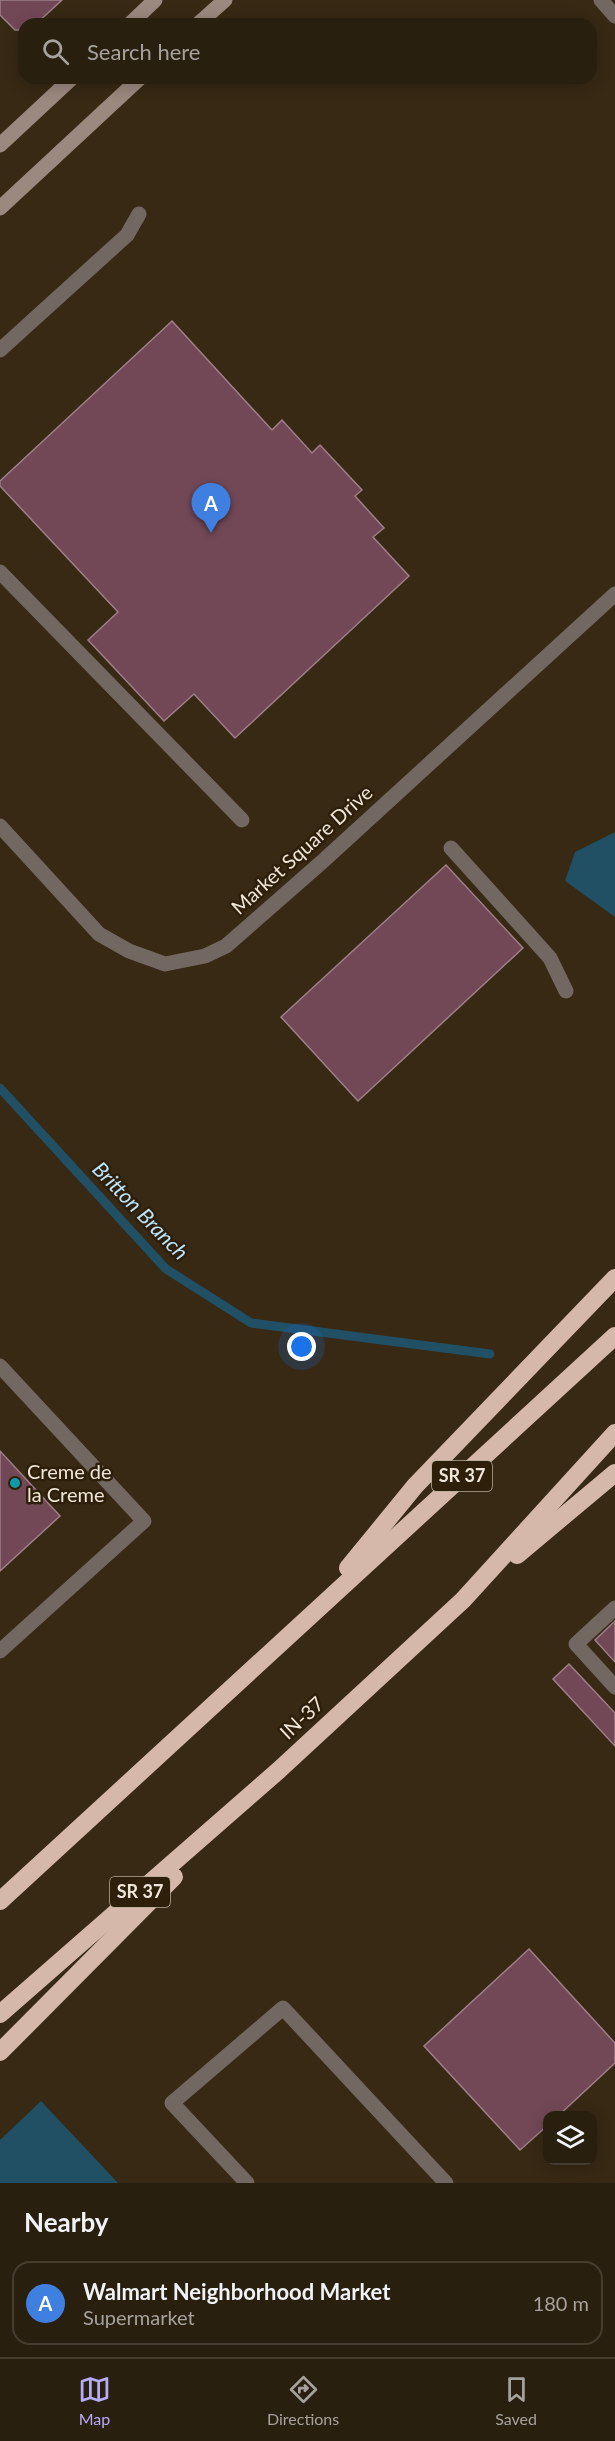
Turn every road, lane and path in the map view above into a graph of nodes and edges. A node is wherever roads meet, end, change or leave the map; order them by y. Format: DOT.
graph roads {
  1 [pos="155,0"];
  2 [pos="225,0"];
  3 [pos="601,0"];
  4 [pos="615,16"];
  5 [pos="136,18"];
  6 [pos="205,18"];
  7 [pos="66,84"];
  8 [pos="134,84"];
  9 [pos="0,145"];
  10 [pos="0,208"];
  11 [pos="140,214"];
  12 [pos="0,350"];
  13 [pos="0,572"];
  14 [pos="615,594"];
  15 [pos="242,820"];
  16 [pos="0,826"];
  17 [pos="451,848"];
  18 [pos="566,992"];
  19 [pos="615,1278"];
  20 [pos="615,1336"];
  21 [pos="0,1366"];
  22 [pos="615,1433"];
  23 [pos="615,1473"];
  24 [pos="463,1600"];
  25 [pos="615,1608"];
  26 [pos="309,1617"];
  27 [pos="0,1651"];
  28 [pos="615,1687"];
  29 [pos="279,1770"];
  30 [pos="18,1885"];
  31 [pos="0,1895"];
  32 [pos="0,1901"];
  33 [pos="0,2014"];
  34 [pos="0,2052"];
  35 [pos="247,2183"];
  36 [pos="446,2183"];
  1 -- 5 [label="street"];
  2 -- 6 [label="street"];
  3 -- 4 [label="street"];
  7 -- 9 [label="street"];
  8 -- 10 [label="street"];
  11 -- 12 [label="street"];
  13 -- 15 [label="street"];
  14 -- 16 [label="street, Market Square Drive"];
  17 -- 18 [label="street"];
  19 -- 26 [label="highway"];
  20 -- 26 [label="highway, SR 37"];
  21 -- 27 [label="street"];
  22 -- 24 [label="highway, IN-37 / SR 37"];
  23 -- 24 [label="highway"];
  24 -- 29 [label="highway, IN-37 / SR 37"];
  25 -- 28 [label="street"];
  26 -- 30 [label="highway, SR 37"];
  29 -- 33 [label="highway, IN-37 / SR 37"];
  29 -- 34 [label="highway"];
  30 -- 31 [label="highway"];
  30 -- 32 [label="highway, SR 37"];
  35 -- 36 [label="street"];
}
